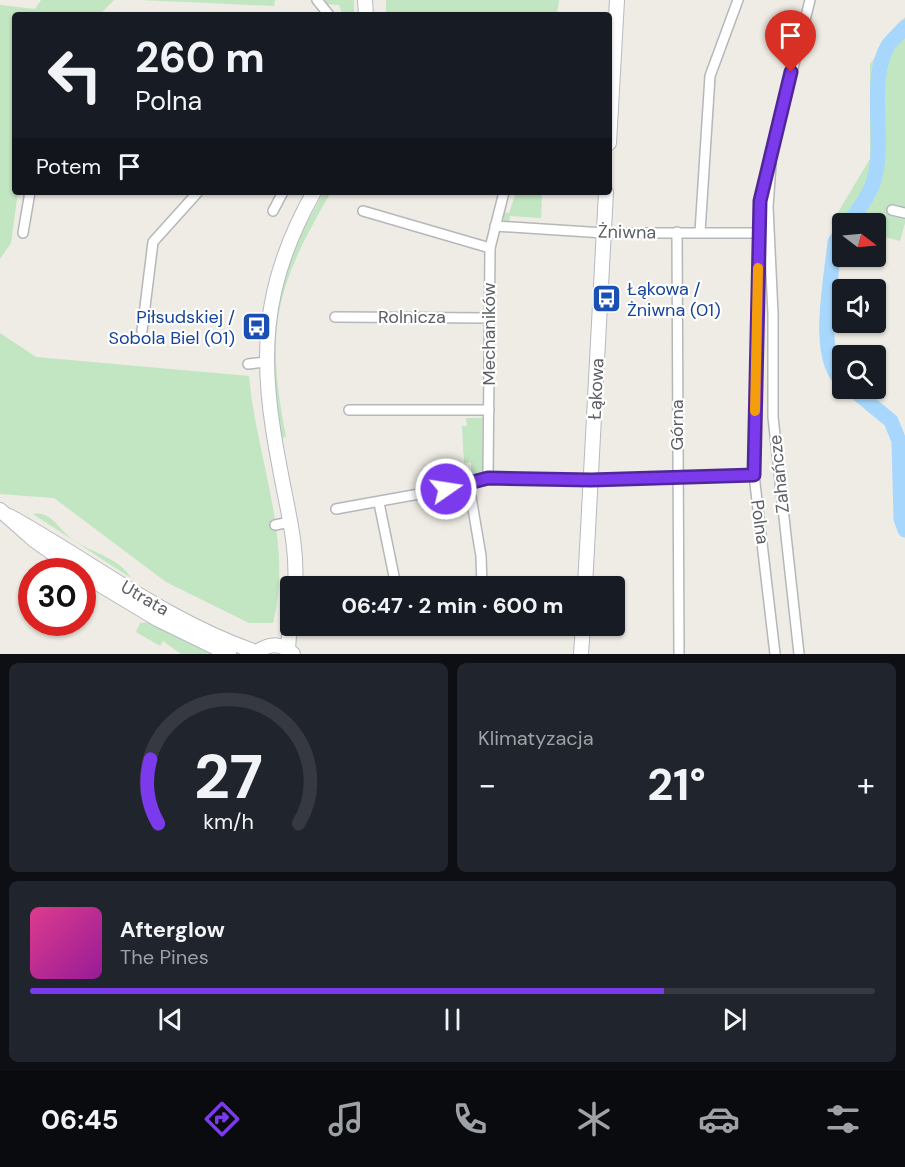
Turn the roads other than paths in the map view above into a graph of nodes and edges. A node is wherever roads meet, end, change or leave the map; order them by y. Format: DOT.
graph roads {
  1 [pos="317,0"];
  2 [pos="617,0"];
  3 [pos="738,0"];
  4 [pos="810,0"];
  5 [pos="327,12"];
  6 [pos="612,89"];
  7 [pos="770,150"];
  8 [pos="29,195"];
  9 [pos="195,195"];
  10 [pos="282,195"];
  11 [pos="312,195"];
  12 [pos="503,195"];
  13 [pos="606,195"];
  14 [pos="892,210"];
  15 [pos="273,211"];
  16 [pos="363,211"];
  17 [pos="905,213"];
  18 [pos="495,226"];
  19 [pos="700,231"];
  20 [pos="677,232"];
  21 [pos="23,233"];
  22 [pos="604,233"];
  23 [pos="759,233"];
  24 [pos="490,249"];
  25 [pos="336,316"];
  26 [pos="489,318"];
  27 [pos="142,331"];
  28 [pos="266,362"];
  29 [pos="248,364"];
  30 [pos="349,410"];
  31 [pos="489,410"];
  32 [pos="754,475"];
  33 [pos="488,478"];
  34 [pos="677,478"];
  35 [pos="591,480"];
  36 [pos="469,485"];
  37 [pos="379,502"];
  38 [pos="336,508"];
  39 [pos="4,513"];
  40 [pos="290,522"];
  41 [pos="275,525"];
  42 [pos="60,558"];
  43 [pos="295,576"];
  44 [pos="394,576"];
  45 [pos="482,576"];
  46 [pos="586,576"];
  47 [pos="96,582"];
  48 [pos="582,636"];
  49 [pos="285,649"];
  50 [pos="256,653"];
  51 [pos="229,654"];
  52 [pos="581,654"];
  53 [pos="679,654"];
  54 [pos="775,654"];
  55 [pos="800,654"];
  1 -- 5 [label="street"];
  2 -- 6 [label="street"];
  3 -- 19 [label="street"];
  4 -- 7 [label="street, Polna"];
  7 -- 23 [label="street, Polna"];
  7 -- 55 [label="street, Zahańcze"];
  8 -- 21 [label="street"];
  9 -- 27 [label="street"];
  10 -- 15 [label="street"];
  11 -- 28 [label="street"];
  12 -- 18 [label="street, Mechaników"];
  13 -- 22 [label="street, Łąkowa"];
  14 -- 17 [label="street"];
  16 -- 24 [label="street"];
  18 -- 22 [label="street, Żniwna"];
  18 -- 24 [label="street, Mechaników"];
  19 -- 20 [label="street, Żniwna"];
  19 -- 23 [label="street, Żniwna"];
  20 -- 22 [label="street, Żniwna"];
  20 -- 34 [label="street, Górna"];
  22 -- 35 [label="street, Łąkowa"];
  23 -- 32 [label="street, Polna"];
  24 -- 26 [label="street, Mechaników"];
  25 -- 26 [label="street, Rolnicza"];
  26 -- 31 [label="street, Mechaników"];
  28 -- 29 [label="street"];
  28 -- 40 [label="street"];
  30 -- 31 [label="street"];
  31 -- 33 [label="street, Mechaników"];
  32 -- 34 [label="street"];
  32 -- 54 [label="street, Polna"];
  33 -- 35 [label="street"];
  33 -- 36 [label="street"];
  34 -- 35 [label="street"];
  34 -- 53 [label="street, Górna"];
  35 -- 46 [label="street, Łąkowa"];
  36 -- 37 [label="street"];
  36 -- 45 [label="street"];
  37 -- 38 [label="street"];
  37 -- 44 [label="street"];
  39 -- 42 [label="street, Utrata"];
  39 -- 50 [label="street, Utrata"];
  40 -- 41 [label="street"];
  40 -- 43 [label="street"];
  47 -- 51 [label="street, Utrata"];
  48 -- 52 [label="street"];
  49 -- 50 [label="street, Utrata"];
}
